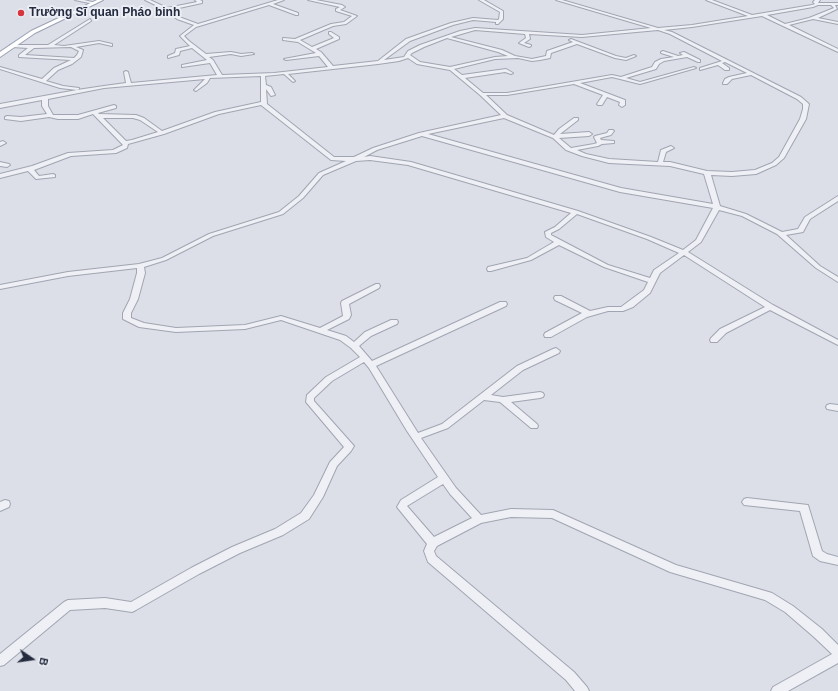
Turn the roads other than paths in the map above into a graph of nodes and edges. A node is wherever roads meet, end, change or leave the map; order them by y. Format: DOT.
graph roads {
  1 [pos="77,0"];
  2 [pos="101,0"];
  3 [pos="147,0"];
  4 [pos="197,0"];
  5 [pos="282,0"];
  6 [pos="310,0"];
  7 [pos="391,0"];
  8 [pos="404,0"];
  9 [pos="481,0"];
  10 [pos="558,0"];
  11 [pos="708,0"];
  12 [pos="92,2"];
  13 [pos="817,2"];
  14 [pos="269,4"];
  15 [pos="838,4"];
  16 [pos="833,5"];
  17 [pos="167,9"];
  18 [pos="297,14"];
  19 [pos="764,15"];
  20 [pos="753,16"];
  21 [pos="813,18"];
  22 [pos="90,20"];
  23 [pos="500,21"];
  24 [pos="838,22"];
  25 [pos="197,25"];
  26 [pos="785,25"];
  27 [pos="491,29"];
  28 [pos="569,29"];
  29 [pos="662,29"];
  30 [pos="330,33"];
  31 [pos="527,33"];
  32 [pos="19,34"];
  33 [pos="558,36"];
  34 [pos="568,36"];
  35 [pos="446,37"];
  36 [pos="285,39"];
  37 [pos="297,41"];
  38 [pos="576,42"];
  39 [pos="110,45"];
  40 [pos="12,46"];
  41 [pos="33,46"];
  42 [pos="192,46"];
  43 [pos="529,46"];
  44 [pos="49,47"];
  45 [pos="73,47"];
  46 [pos="312,48"];
  47 [pos="838,51"];
  48 [pos="663,52"];
  49 [pos="252,54"];
  50 [pos="320,54"];
  51 [pos="0,55"];
  52 [pos="204,56"];
  53 [pos="409,56"];
  54 [pos="634,56"];
  55 [pos="170,57"];
  56 [pos="514,57"];
  57 [pos="679,57"];
  58 [pos="75,59"];
  59 [pos="286,59"];
  60 [pos="399,60"];
  61 [pos="211,61"];
  62 [pos="698,61"];
  63 [pos="725,61"];
  64 [pos="417,62"];
  65 [pos="378,63"];
  66 [pos="719,63"];
  67 [pos="184,66"];
  68 [pos="0,68"];
  69 [pos="332,68"];
  70 [pos="694,68"];
  71 [pos="450,69"];
  72 [pos="702,69"];
  73 [pos="727,69"];
  74 [pos="126,72"];
  75 [pos="285,73"];
  76 [pos="511,73"];
  77 [pos="750,74"];
  78 [pos="263,75"];
  79 [pos="220,76"];
  80 [pos="208,77"];
  81 [pos="461,77"];
  82 [pos="622,78"];
  83 [pos="43,81"];
  84 [pos="293,81"];
  85 [pos="573,82"];
  86 [pos="725,83"];
  87 [pos="129,85"];
  88 [pos="263,86"];
  89 [pos="85,90"];
  90 [pos="196,90"];
  91 [pos="482,94"];
  92 [pos="273,95"];
  93 [pos="606,95"];
  94 [pos="45,98"];
  95 [pos="263,103"];
  96 [pos="600,104"];
  97 [pos="622,105"];
  98 [pos="0,106"];
  99 [pos="114,107"];
  100 [pos="50,114"];
  101 [pos="96,114"];
  102 [pos="505,116"];
  103 [pos="7,118"];
  104 [pos="576,119"];
  105 [pos="611,131"];
  106 [pos="162,133"];
  107 [pos="421,134"];
  108 [pos="589,134"];
  109 [pos="556,137"];
  110 [pos="599,142"];
  111 [pos="612,142"];
  112 [pos="124,143"];
  113 [pos="671,148"];
  114 [pos="570,150"];
  115 [pos="355,159"];
  116 [pos="0,164"];
  117 [pos="660,164"];
  118 [pos="7,165"];
  119 [pos="31,168"];
  120 [pos="707,173"];
  121 [pos="0,176"];
  122 [pos="53,176"];
  123 [pos="838,198"];
  124 [pos="717,208"];
  125 [pos="576,212"];
  126 [pos="785,234"];
  127 [pos="559,242"];
  128 [pos="685,253"];
  129 [pos="140,266"];
  130 [pos="491,269"];
  131 [pos="838,280"];
  132 [pos="653,281"];
  133 [pos="376,286"];
  134 [pos="0,287"];
  135 [pos="558,298"];
  136 [pos="503,304"];
  137 [pos="770,307"];
  138 [pos="587,314"];
  139 [pos="394,322"];
  140 [pos="320,331"];
  141 [pos="548,335"];
  142 [pos="714,340"];
  143 [pos="838,343"];
  144 [pos="354,346"];
  145 [pos="556,351"];
  146 [pos="368,362"];
  147 [pos="540,395"];
  148 [pos="484,397"];
  149 [pos="503,400"];
  150 [pos="534,426"];
  151 [pos="416,437"];
  152 [pos="444,478"];
  153 [pos="748,502"];
  154 [pos="479,519"];
  155 [pos="433,543"];
  156 [pos="838,561"];
  157 [pos="838,653"];
  158 [pos="838,657"];
  159 [pos="0,661"];
  160 [pos="583,691"];
  161 [pos="776,691"];
  1 -- 12 [label="street"];
  2 -- 12 [label="main road"];
  3 -- 17 [label="street"];
  4 -- 17 [label="street"];
  5 -- 14 [label="street"];
  6 -- 37 [label="street"];
  7 -- 8 [label="street"];
  9 -- 23 [label="street"];
  10 -- 29 [label="street"];
  11 -- 20 [label="street"];
  12 -- 32 [label="main road"];
  12 -- 40 [label="main road"];
  13 -- 16 [label="street"];
  13 -- 19 [label="street"];
  14 -- 18 [label="street"];
  14 -- 25 [label="street"];
  15 -- 16 [label="street"];
  16 -- 21 [label="street"];
  17 -- 25 [label="street"];
  19 -- 20 [label="street"];
  19 -- 26 [label="street"];
  20 -- 29 [label="street"];
  21 -- 24 [label="street"];
  21 -- 26 [label="street"];
  22 -- 44 [label="street"];
  23 -- 27 [label="street"];
  23 -- 65 [label="street"];
  25 -- 42 [label="street"];
  26 -- 47 [label="street"];
  27 -- 31 [label="street"];
  27 -- 35 [label="street"];
  28 -- 33 [label="street"];
  29 -- 34 [label="street"];
  29 -- 63 [label="street"];
  30 -- 46 [label="street"];
  31 -- 33 [label="street"];
  31 -- 43 [label="street"];
  33 -- 34 [label="street"];
  34 -- 38 [label="street"];
  35 -- 53 [label="street"];
  35 -- 56 [label="street"];
  36 -- 37 [label="street"];
  37 -- 46 [label="street"];
  38 -- 54 [label="street"];
  38 -- 56 [label="street"];
  39 -- 45 [label="street"];
  40 -- 41 [label="street"];
  40 -- 51 [label="main road"];
  41 -- 44 [label="street"];
  41 -- 58 [label="street"];
  42 -- 52 [label="street"];
  42 -- 55 [label="street"];
  44 -- 45 [label="street"];
  45 -- 58 [label="street"];
  46 -- 50 [label="street"];
  48 -- 57 [label="street"];
  49 -- 52 [label="street"];
  50 -- 59 [label="street"];
  50 -- 69 [label="street"];
  52 -- 61 [label="street"];
  53 -- 60 [label="street"];
  53 -- 64 [label="street"];
  56 -- 71 [label="street"];
  57 -- 62 [label="street"];
  57 -- 82 [label="street"];
  58 -- 83 [label="street"];
  60 -- 64 [label="street"];
  60 -- 65 [label="street"];
  61 -- 67 [label="street"];
  61 -- 79 [label="street"];
  63 -- 66 [label="street"];
  63 -- 77 [label="street"];
  64 -- 71 [label="street"];
  65 -- 69 [label="street"];
  66 -- 72 [label="street"];
  66 -- 73 [label="street"];
  68 -- 83 [label="street"];
  69 -- 75 [label="street"];
  70 -- 82 [label="street"];
  71 -- 81 [label="street"];
  74 -- 87 [label="street"];
  75 -- 78 [label="street"];
  75 -- 84 [label="street"];
  76 -- 81 [label="street"];
  77 -- 86 [label="street"];
  77 -- 120 [label="street"];
  78 -- 79 [label="street"];
  78 -- 88 [label="street"];
  79 -- 80 [label="street"];
  80 -- 87 [label="street"];
  80 -- 90 [label="street"];
  81 -- 91 [label="street"];
  82 -- 85 [label="street"];
  83 -- 89 [label="street"];
  85 -- 91 [label="street"];
  85 -- 93 [label="street"];
  87 -- 89 [label="street"];
  88 -- 92 [label="street"];
  88 -- 95 [label="street"];
  89 -- 94 [label="street"];
  91 -- 102 [label="street"];
  93 -- 96 [label="street"];
  93 -- 97 [label="street"];
  94 -- 98 [label="street"];
  94 -- 100 [label="street"];
  95 -- 106 [label="street"];
  95 -- 115 [label="street"];
  99 -- 101 [label="street"];
  100 -- 101 [label="street"];
  100 -- 103 [label="street"];
  101 -- 106 [label="street"];
  101 -- 112 [label="street"];
  102 -- 107 [label="street"];
  102 -- 109 [label="street"];
  104 -- 109 [label="street"];
  105 -- 110 [label="street"];
  106 -- 112 [label="street"];
  107 -- 115 [label="street"];
  107 -- 124 [label="street"];
  108 -- 109 [label="street"];
  109 -- 114 [label="street"];
  110 -- 111 [label="street"];
  110 -- 114 [label="street"];
  112 -- 119 [label="street"];
  113 -- 117 [label="street"];
  114 -- 117 [label="street"];
  115 -- 125 [label="street"];
  115 -- 129 [label="street"];
  116 -- 118 [label="street"];
  117 -- 120 [label="street"];
  119 -- 121 [label="street"];
  119 -- 122 [label="street"];
  120 -- 124 [label="street"];
  123 -- 126 [label="street"];
  124 -- 126 [label="street"];
  124 -- 128 [label="street"];
  125 -- 127 [label="street"];
  125 -- 128 [label="street"];
  126 -- 131 [label="street"];
  127 -- 130 [label="street"];
  127 -- 132 [label="street"];
  128 -- 132 [label="street"];
  128 -- 137 [label="street"];
  129 -- 134 [label="street"];
  129 -- 140 [label="street"];
  132 -- 138 [label="street"];
  133 -- 140 [label="street"];
  135 -- 138 [label="street"];
  136 -- 146 [label="street"];
  137 -- 142 [label="street"];
  137 -- 143 [label="street"];
  138 -- 141 [label="street"];
  139 -- 144 [label="street"];
  140 -- 144 [label="street"];
  144 -- 146 [label="street"];
  145 -- 148 [label="street"];
  146 -- 151 [label="street"];
  146 -- 159 [label="street"];
  147 -- 149 [label="street"];
  148 -- 149 [label="street"];
  148 -- 151 [label="street"];
  149 -- 150 [label="street"];
  151 -- 152 [label="street"];
  152 -- 154 [label="street"];
  152 -- 155 [label="street"];
  153 -- 156 [label="street"];
  154 -- 155 [label="street"];
  154 -- 157 [label="street"];
  155 -- 160 [label="street"];
  158 -- 161 [label="street"];
}
